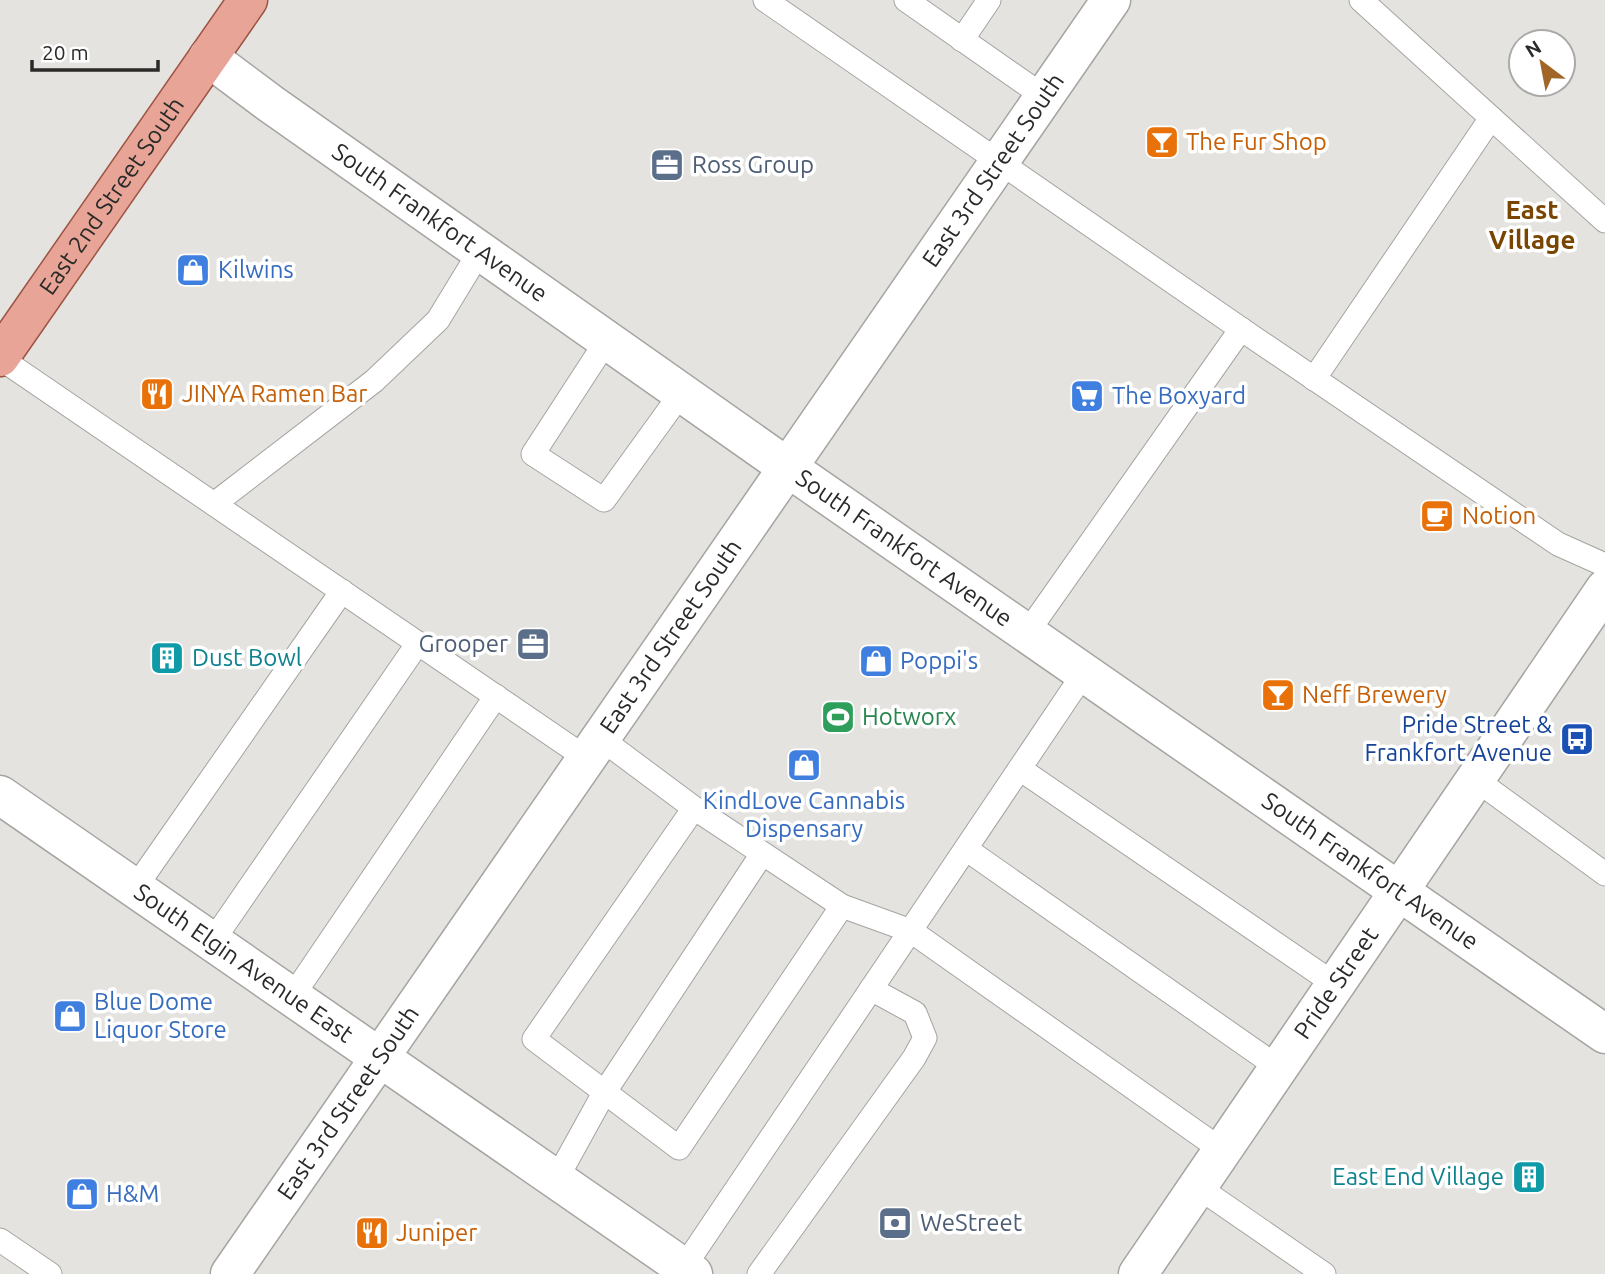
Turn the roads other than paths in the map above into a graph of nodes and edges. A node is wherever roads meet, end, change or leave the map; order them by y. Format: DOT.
graph roads {
  1 [pos="248,0"];
  2 [pos="765,0"];
  3 [pos="906,0"];
  4 [pos="989,0"];
  5 [pos="1111,0"];
  6 [pos="1361,0"];
  7 [pos="962,40"];
  8 [pos="208,57"];
  9 [pos="1043,96"];
  10 [pos="1492,118"];
  11 [pos="998,162"];
  12 [pos="1605,221"];
  13 [pos="480,251"];
  14 [pos="1241,329"];
  15 [pos="607,340"];
  16 [pos="0,357"];
  17 [pos="1314,379"];
  18 [pos="682,393"];
  19 [pos="788,467"];
  20 [pos="214,504"];
  21 [pos="1605,565"];
  22 [pos="1605,589"];
  23 [pos="342,591"];
  24 [pos="1027,633"];
  25 [pos="418,643"];
  26 [pos="1084,673"];
  27 [pos="496,696"];
  28 [pos="593,748"];
  29 [pos="1020,769"];
  30 [pos="1475,779"];
  31 [pos="0,795"];
  32 [pos="694,808"];
  33 [pos="966,849"];
  34 [pos="762,854"];
  35 [pos="1605,874"];
  36 [pos="135,888"];
  37 [pos="1400,891"];
  38 [pos="842,906"];
  39 [pos="911,931"];
  40 [pos="212,942"];
  41 [pos="1336,985"];
  42 [pos="871,989"];
  43 [pos="292,997"];
  44 [pos="1605,1034"];
  45 [pos="379,1057"];
  46 [pos="1279,1068"];
  47 [pos="604,1093"];
  48 [pos="1223,1151"];
  49 [pos="556,1180"];
  50 [pos="1198,1187"];
  51 [pos="1,1242"];
  52 [pos="688,1271"];
  53 [pos="50,1274"];
  54 [pos="230,1274"];
  55 [pos="759,1274"];
  56 [pos="1138,1274"];
  57 [pos="1324,1274"];
  1 -- 8 [label="main road, East 2nd Street South"];
  2 -- 11 [label="lane"];
  3 -- 7 [label="lane"];
  4 -- 7 [label="lane"];
  5 -- 9 [label="street, East 3rd Street South"];
  6 -- 10 [label="lane"];
  7 -- 9 [label="lane"];
  8 -- 13 [label="street, South Frankfort Avenue"];
  8 -- 16 [label="main road, East 2nd Street South"];
  9 -- 11 [label="street, East 3rd Street South"];
  10 -- 12 [label="lane"];
  10 -- 17 [label="lane"];
  11 -- 14 [label="lane"];
  11 -- 19 [label="street, East 3rd Street South"];
  13 -- 15 [label="street, South Frankfort Avenue"];
  13 -- 20 [label="lane"];
  14 -- 17 [label="lane"];
  14 -- 24 [label="lane"];
  15 -- 18 [label="street, South Frankfort Avenue"];
  15 -- 18 [label="lane"];
  16 -- 20 [label="lane"];
  17 -- 21 [label="lane"];
  18 -- 19 [label="street, South Frankfort Avenue"];
  19 -- 24 [label="street, South Frankfort Avenue"];
  19 -- 28 [label="street, East 3rd Street South"];
  20 -- 23 [label="lane"];
  22 -- 30 [label="street, Pride Street"];
  23 -- 25 [label="lane"];
  23 -- 36 [label="lane"];
  24 -- 26 [label="street, South Frankfort Avenue"];
  25 -- 27 [label="lane"];
  25 -- 40 [label="lane"];
  26 -- 29 [label="lane"];
  26 -- 37 [label="street, South Frankfort Avenue"];
  27 -- 28 [label="lane"];
  27 -- 43 [label="lane"];
  28 -- 32 [label="lane"];
  28 -- 45 [label="street, East 3rd Street South"];
  29 -- 33 [label="lane"];
  29 -- 41 [label="lane"];
  30 -- 35 [label="lane"];
  30 -- 37 [label="street, Pride Street"];
  31 -- 36 [label="street, South Elgin Avenue East"];
  32 -- 34 [label="lane"];
  32 -- 47 [label="lane"];
  33 -- 39 [label="lane"];
  33 -- 46 [label="lane"];
  34 -- 38 [label="lane"];
  34 -- 47 [label="lane"];
  36 -- 40 [label="street, South Elgin Avenue East"];
  37 -- 41 [label="street, Pride Street"];
  37 -- 44 [label="street, South Frankfort Avenue"];
  38 -- 39 [label="lane"];
  38 -- 47 [label="lane"];
  39 -- 42 [label="lane"];
  39 -- 48 [label="lane"];
  40 -- 43 [label="street, South Elgin Avenue East"];
  41 -- 46 [label="street, Pride Street"];
  42 -- 52 [label="lane"];
  42 -- 55 [label="lane"];
  43 -- 45 [label="street, South Elgin Avenue East"];
  45 -- 49 [label="street, South Elgin Avenue East"];
  45 -- 54 [label="street, East 3rd Street South"];
  46 -- 48 [label="street, Pride Street"];
  47 -- 49 [label="lane"];
  48 -- 50 [label="street, Pride Street"];
  49 -- 52 [label="street, South Elgin Avenue East"];
  50 -- 56 [label="street, Pride Street"];
  50 -- 57 [label="lane"];
  51 -- 53 [label="lane"];
}
